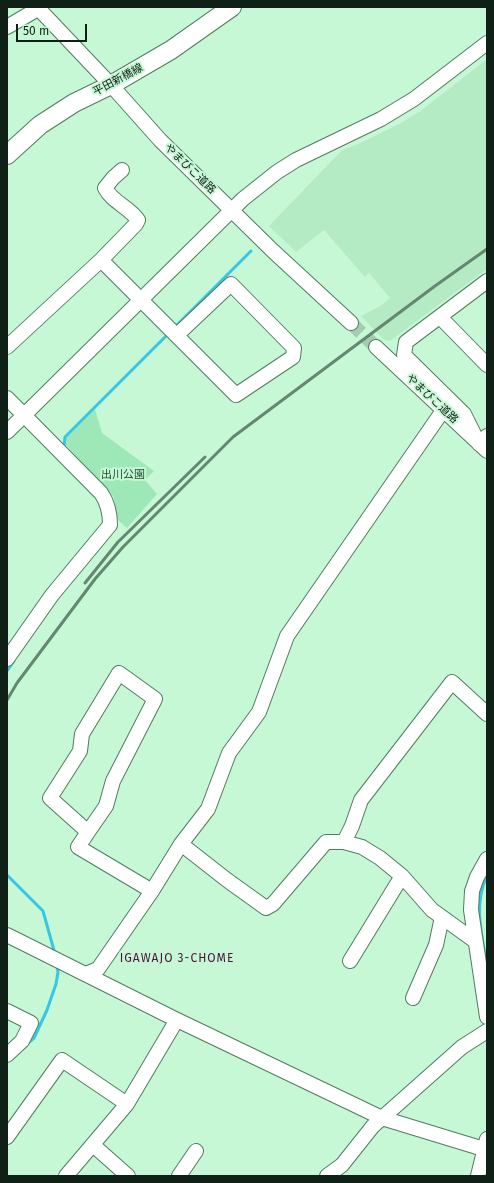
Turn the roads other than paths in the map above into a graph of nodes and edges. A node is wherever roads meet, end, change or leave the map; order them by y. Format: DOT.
graph roads {
  1 [pos="232,7"];
  2 [pos="43,10"];
  3 [pos="7,27"];
  4 [pos="7,35"];
  5 [pos="487,43"];
  6 [pos="111,85"];
  7 [pos="7,155"];
  8 [pos="122,170"];
  9 [pos="232,210"];
  10 [pos="101,260"];
  11 [pos="484,288"];
  12 [pos="141,300"];
  13 [pos="440,317"];
  14 [pos="351,323"];
  15 [pos="177,335"];
  16 [pos="7,347"];
  17 [pos="376,347"];
  18 [pos="487,365"];
  19 [pos="7,398"];
  20 [pos="444,409"];
  21 [pos="24,415"];
  22 [pos="7,432"];
  23 [pos="484,443"];
  24 [pos="7,659"];
  25 [pos="487,714"];
  26 [pos="88,832"];
  27 [pos="344,842"];
  28 [pos="181,844"];
  29 [pos="487,859"];
  30 [pos="402,876"];
  31 [pos="152,892"];
  32 [pos="442,917"];
  33 [pos="7,935"];
  34 [pos="475,941"];
  35 [pos="350,961"];
  36 [pos="86,974"];
  37 [pos="413,998"];
  38 [pos="7,1011"];
  39 [pos="487,1017"];
  40 [pos="175,1018"];
  41 [pos="487,1031"];
  42 [pos="7,1055"];
  43 [pos="126,1104"];
  44 [pos="382,1118"];
  45 [pos="7,1136"];
  46 [pos="93,1145"];
  47 [pos="486,1146"];
  48 [pos="196,1151"];
  49 [pos="66,1176"];
  50 [pos="128,1176"];
  51 [pos="179,1176"];
  52 [pos="328,1176"];
  53 [pos="478,1176"];
  1 -- 6 [label="main road, 平田新橋線"];
  2 -- 3 [label="street"];
  2 -- 4 [label="street"];
  2 -- 6 [label="street, やまびこ道路"];
  5 -- 9 [label="street"];
  6 -- 7 [label="main road, 平田新橋線"];
  6 -- 9 [label="street, やまびこ道路"];
  8 -- 10 [label="street"];
  9 -- 12 [label="street"];
  9 -- 14 [label="street, やまびこ道路"];
  10 -- 12 [label="street"];
  10 -- 16 [label="street"];
  11 -- 13 [label="street"];
  12 -- 15 [label="street"];
  12 -- 21 [label="street"];
  13 -- 18 [label="street"];
  13 -- 23 [label="street"];
  15 -- 15 [label="street"];
  17 -- 20 [label="street, やまびこ道路"];
  19 -- 21 [label="street"];
  20 -- 23 [label="street, やまびこ道路"];
  20 -- 28 [label="street"];
  21 -- 22 [label="street"];
  21 -- 24 [label="street"];
  25 -- 27 [label="street"];
  26 -- 26 [label="street"];
  26 -- 31 [label="street"];
  27 -- 28 [label="street"];
  27 -- 30 [label="street"];
  28 -- 31 [label="street"];
  29 -- 34 [label="street"];
  30 -- 32 [label="street"];
  30 -- 35 [label="street"];
  31 -- 36 [label="street"];
  32 -- 34 [label="street"];
  32 -- 37 [label="street"];
  33 -- 36 [label="street"];
  34 -- 39 [label="street"];
  36 -- 40 [label="street"];
  38 -- 42 [label="street"];
  40 -- 43 [label="street"];
  40 -- 44 [label="street"];
  41 -- 44 [label="street"];
  43 -- 45 [label="street"];
  43 -- 46 [label="street"];
  44 -- 47 [label="street"];
  44 -- 52 [label="street"];
  46 -- 49 [label="street"];
  46 -- 50 [label="street"];
  47 -- 53 [label="street"];
  48 -- 51 [label="street"];
}
